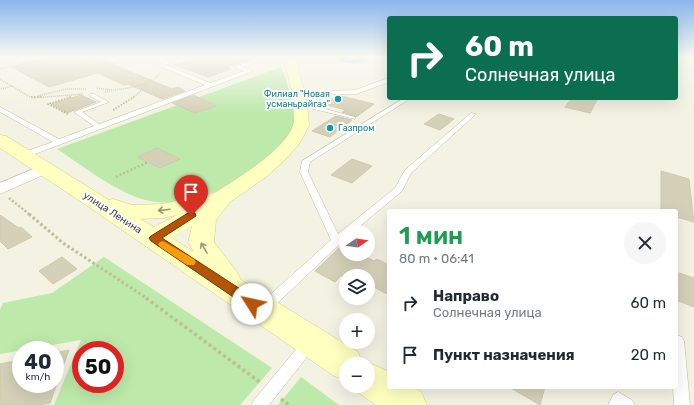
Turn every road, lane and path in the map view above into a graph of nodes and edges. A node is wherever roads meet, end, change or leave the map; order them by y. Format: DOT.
graph roads {
  1 [pos="188,76"];
  2 [pos="235,76"];
  3 [pos="293,76"];
  4 [pos="387,81"];
  5 [pos="148,85"];
  6 [pos="210,85"];
  7 [pos="13,86"];
  8 [pos="2,89"];
  9 [pos="88,89"];
  10 [pos="113,90"];
  11 [pos="92,92"];
  12 [pos="75,96"];
  13 [pos="32,98"];
  14 [pos="405,100"];
  15 [pos="300,105"];
  16 [pos="0,109"];
  17 [pos="77,112"];
  18 [pos="473,114"];
  19 [pos="353,118"];
  20 [pos="99,127"];
  21 [pos="0,140"];
  22 [pos="59,142"];
  23 [pos="24,155"];
  24 [pos="148,162"];
  25 [pos="46,169"];
  26 [pos="116,177"];
  27 [pos="3,192"];
  28 [pos="229,193"];
  29 [pos="94,200"];
  30 [pos="154,238"];
  31 [pos="336,241"];
  32 [pos="234,291"];
  33 [pos="262,310"];
  34 [pos="312,341"];
  35 [pos="678,354"];
  36 [pos="339,359"];
  37 [pos="375,384"];
  38 [pos="270,391"];
  39 [pos="259,405"];
  40 [pos="289,405"];
  41 [pos="408,405"];
  42 [pos="616,405"];
  43 [pos="627,405"];
  44 [pos="682,405"];
  1 -- 6 [label="lane"];
  2 -- 6 [label="lane"];
  3 -- 15 [label="street"];
  4 -- 15 [label="lane"];
  5 -- 20 [label="path"];
  6 -- 20 [label="lane"];
  7 -- 8 [label="path"];
  9 -- 13 [label="path"];
  10 -- 11 [label="path"];
  11 -- 17 [label="lane"];
  12 -- 17 [label="path"];
  14 -- 31 [label="lane"];
  15 -- 19 [label="lane"];
  15 -- 28 [label="street"];
  16 -- 22 [label="lane"];
  17 -- 20 [label="lane"];
  18 -- 31 [label="lane"];
  20 -- 22 [label="lane"];
  21 -- 23 [label="street, улица Ленина"];
  22 -- 23 [label="lane"];
  23 -- 25 [label="street, улица Ленина"];
  24 -- 26 [label="path"];
  25 -- 27 [label="street"];
  25 -- 29 [label="street, улица Ленина"];
  27 -- 38 [label="path"];
  28 -- 29 [label="street, one-way"];
  28 -- 30 [label="street"];
  32 -- 28 [label="street, one-way"];
  29 -- 30 [label="street, улица Ленина"];
  30 -- 32 [label="street, улица Ленина"];
  31 -- 33 [label="lane"];
  32 -- 33 [label="street, улица Ленина"];
  33 -- 34 [label="street, улица Ленина"];
  34 -- 36 [label="street, улица Ленина"];
  34 -- 38 [label="lane"];
  35 -- 44 [label="lane"];
  37 -- 41 [label="street"];
  38 -- 39 [label="lane"];
  38 -- 40 [label="path"];
  42 -- 43 [label="lane"];
}
